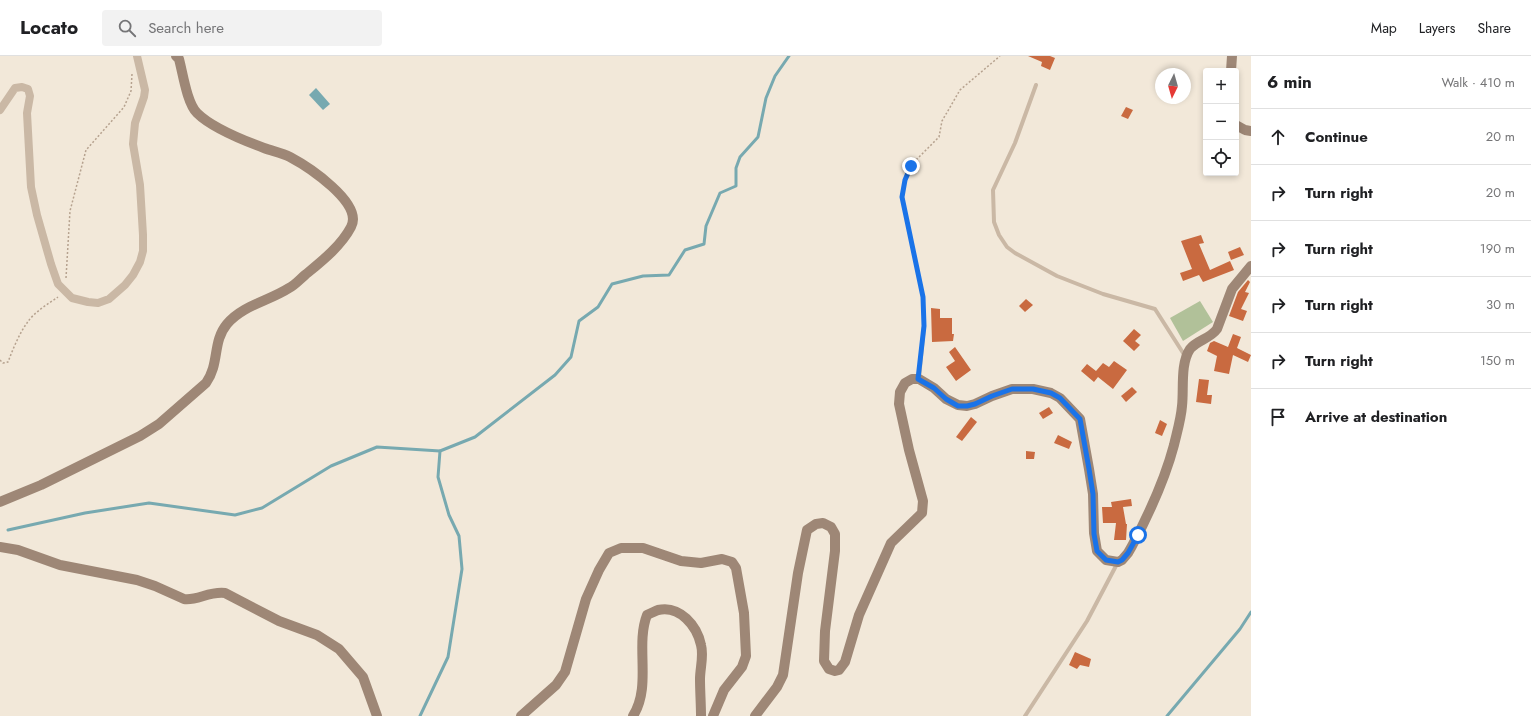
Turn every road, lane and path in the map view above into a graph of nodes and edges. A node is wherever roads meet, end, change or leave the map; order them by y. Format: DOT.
graph roads {
  1 [pos="137,56"];
  2 [pos="176,56"];
  3 [pos="1000,56"];
  4 [pos="1232,56"];
  5 [pos="1231,68"];
  6 [pos="132,70"];
  7 [pos="1036,85"];
  8 [pos="0,110"];
  9 [pos="1239,127"];
  10 [pos="1251,131"];
  11 [pos="1251,266"];
  12 [pos="63,289"];
  13 [pos="924,326"];
  14 [pos="1186,358"];
  15 [pos="0,360"];
  16 [pos="918,379"];
  17 [pos="0,502"];
  18 [pos="0,547"];
  19 [pos="1118,562"];
  20 [pos="377,716"];
  21 [pos="521,716"];
  22 [pos="632,716"];
  23 [pos="701,716"];
  24 [pos="713,716"];
  25 [pos="755,716"];
  26 [pos="1025,716"];
  1 -- 12 [label="street"];
  2 -- 17 [label="street"];
  3 -- 13 [label="path"];
  4 -- 5 [label="street"];
  6 -- 12 [label="path"];
  7 -- 14 [label="lane"];
  8 -- 12 [label="street"];
  9 -- 10 [label="street"];
  11 -- 14 [label="street"];
  12 -- 15 [label="path"];
  13 -- 16 [label="lane"];
  14 -- 19 [label="street"];
  16 -- 19 [label="street"];
  16 -- 25 [label="street"];
  18 -- 20 [label="street"];
  19 -- 26 [label="lane"];
  21 -- 24 [label="street"];
  22 -- 23 [label="street"];
}
